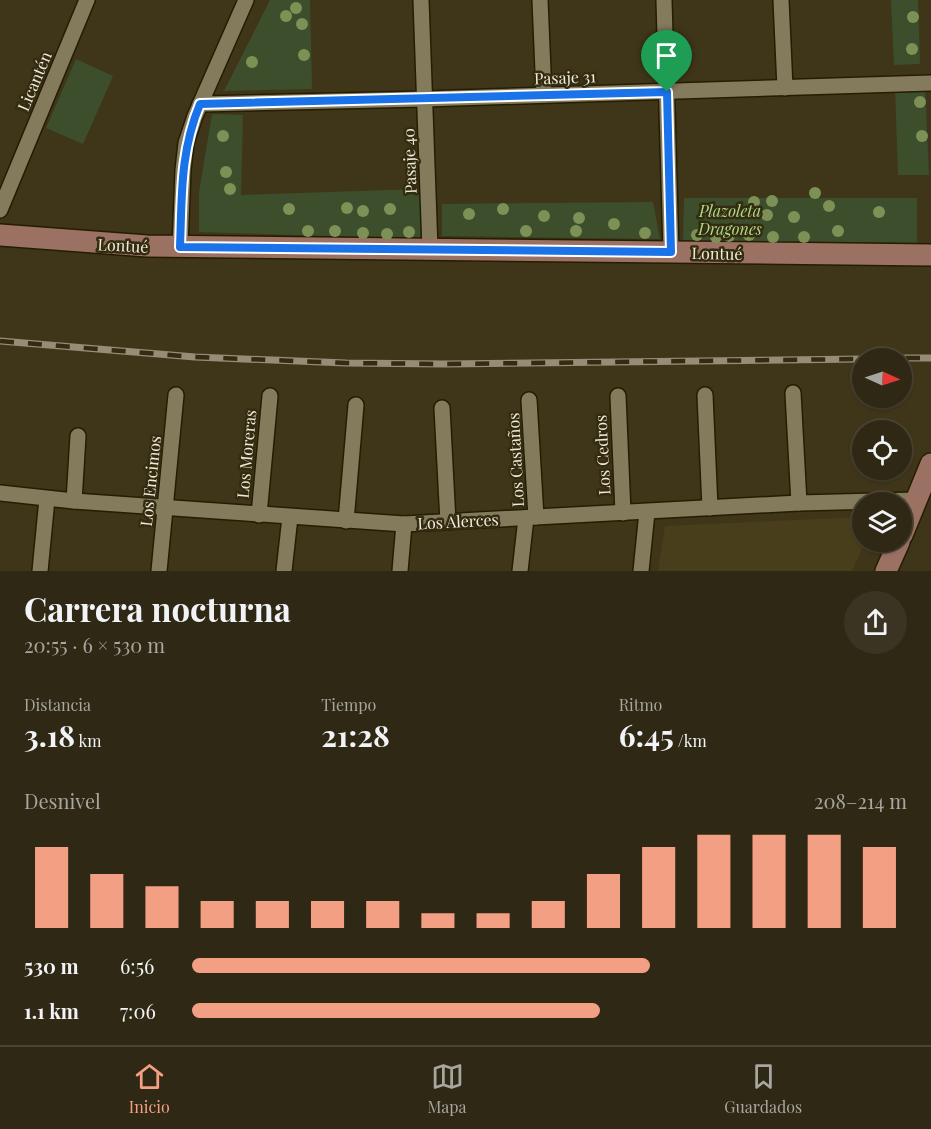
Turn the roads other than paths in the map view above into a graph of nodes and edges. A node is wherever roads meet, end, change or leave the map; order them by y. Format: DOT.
graph roads {
  1 [pos="87,0"];
  2 [pos="246,0"];
  3 [pos="421,0"];
  4 [pos="540,0"];
  5 [pos="664,0"];
  6 [pos="781,0"];
  7 [pos="931,83"];
  8 [pos="785,88"];
  9 [pos="667,92"];
  10 [pos="544,95"];
  11 [pos="425,99"];
  12 [pos="200,104"];
  13 [pos="0,210"];
  14 [pos="0,236"];
  15 [pos="180,247"];
  16 [pos="430,249"];
  17 [pos="671,252"];
  18 [pos="931,255"];
  19 [pos="794,393"];
  20 [pos="705,394"];
  21 [pos="176,395"];
  22 [pos="270,396"];
  23 [pos="618,396"];
  24 [pos="529,400"];
  25 [pos="356,405"];
  26 [pos="442,408"];
  27 [pos="78,436"];
  28 [pos="930,469"];
  29 [pos="0,493"];
  30 [pos="47,499"];
  31 [pos="916,500"];
  32 [pos="74,501"];
  33 [pos="799,504"];
  34 [pos="165,508"];
  35 [pos="710,508"];
  36 [pos="912,510"];
  37 [pos="647,512"];
  38 [pos="623,513"];
  39 [pos="259,515"];
  40 [pos="290,517"];
  41 [pos="531,518"];
  42 [pos="346,521"];
  43 [pos="448,522"];
  44 [pos="404,524"];
  45 [pos="895,552"];
  46 [pos="40,571"];
  47 [pos="159,571"];
  48 [pos="284,571"];
  49 [pos="400,571"];
  50 [pos="520,571"];
  51 [pos="641,571"];
  52 [pos="886,571"];
  1 -- 13 [label="street, Licantén"];
  2 -- 12 [label="street"];
  3 -- 11 [label="street, Pasaje 40"];
  4 -- 10 [label="street"];
  5 -- 9 [label="street"];
  6 -- 8 [label="street"];
  7 -- 8 [label="street, Pasaje 31"];
  8 -- 9 [label="street, Pasaje 31"];
  9 -- 10 [label="street, Pasaje 31"];
  9 -- 17 [label="street"];
  10 -- 11 [label="street, Pasaje 31"];
  11 -- 12 [label="street, Pasaje 31"];
  11 -- 16 [label="street, Pasaje 40"];
  12 -- 15 [label="street"];
  14 -- 15 [label="street, Lontué"];
  15 -- 16 [label="street, Lontué"];
  16 -- 17 [label="street, Lontué"];
  17 -- 18 [label="street, Lontué"];
  19 -- 33 [label="street"];
  20 -- 35 [label="street"];
  21 -- 34 [label="street, Los Encimos"];
  22 -- 39 [label="street, Los Moreras"];
  23 -- 38 [label="street, Los Cedros"];
  24 -- 41 [label="street, Los Castaños"];
  25 -- 42 [label="street"];
  26 -- 43 [label="street"];
  27 -- 32 [label="street"];
  28 -- 31 [label="street"];
  29 -- 30 [label="street, Los Alerces"];
  30 -- 32 [label="street, Los Alerces"];
  30 -- 46 [label="street"];
  31 -- 33 [label="street, Los Alerces"];
  31 -- 36 [label="street"];
  32 -- 34 [label="street, Los Alerces"];
  33 -- 35 [label="street, Los Alerces"];
  34 -- 39 [label="street, Los Alerces"];
  34 -- 47 [label="street, Los Encimos"];
  35 -- 37 [label="street, Los Alerces"];
  37 -- 38 [label="street, Los Alerces"];
  37 -- 51 [label="street"];
  38 -- 41 [label="street, Los Alerces"];
  39 -- 40 [label="street, Los Alerces"];
  40 -- 42 [label="street, Los Alerces"];
  40 -- 48 [label="street"];
  41 -- 43 [label="street, Los Alerces"];
  41 -- 50 [label="street, Los Castaños"];
  42 -- 44 [label="street, Los Alerces"];
  43 -- 44 [label="street, Los Alerces"];
  44 -- 49 [label="street"];
  45 -- 52 [label="street"];
}
